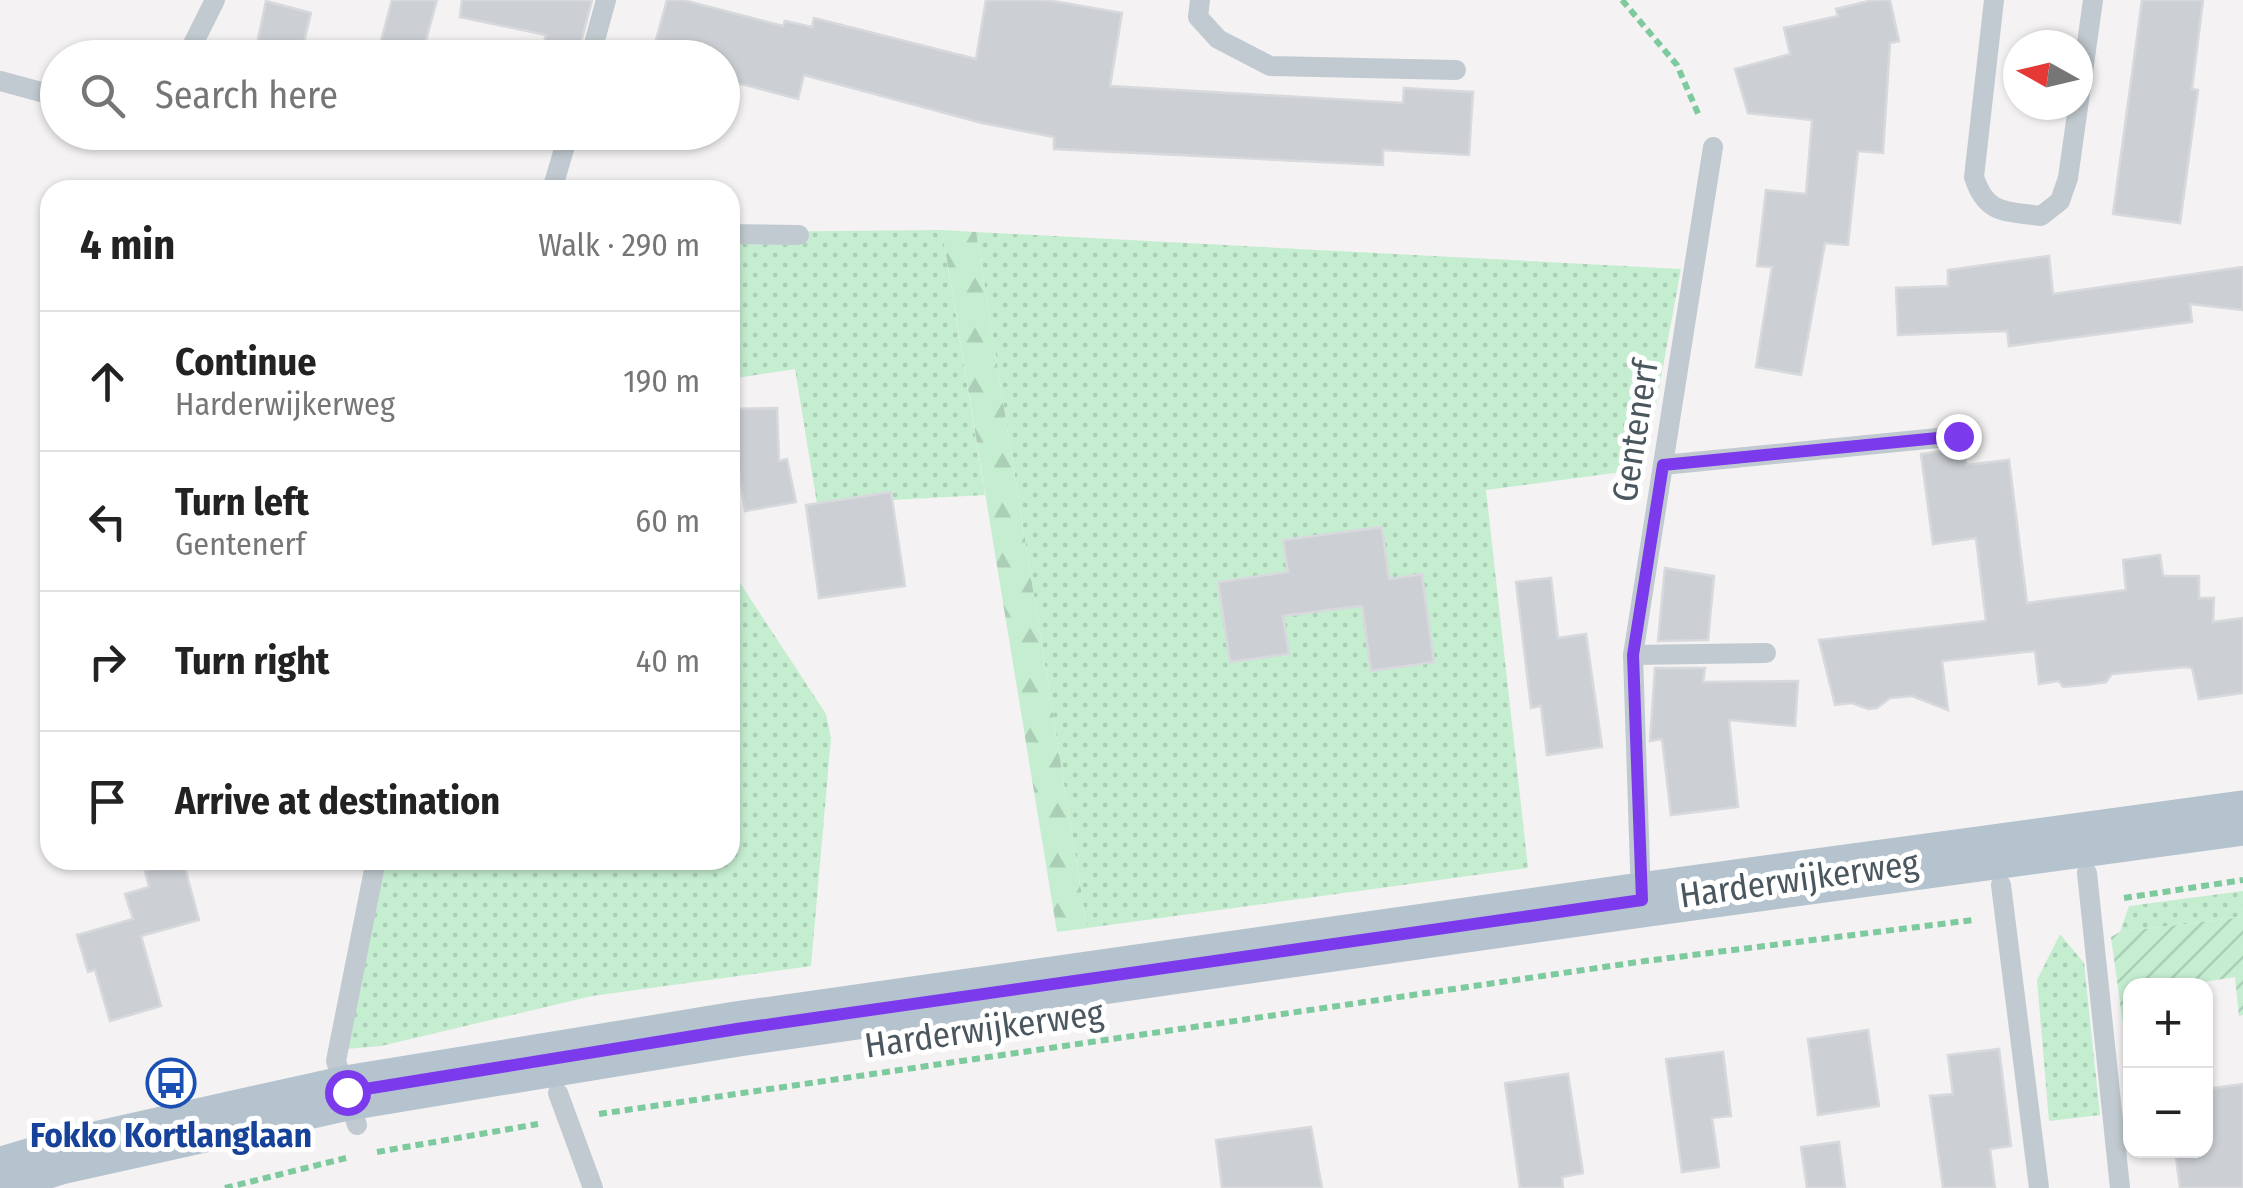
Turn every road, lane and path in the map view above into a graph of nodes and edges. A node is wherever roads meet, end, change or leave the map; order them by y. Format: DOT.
graph roads {
  1 [pos="215,0"];
  2 [pos="606,0"];
  3 [pos="1200,0"];
  4 [pos="1622,0"];
  5 [pos="1994,0"];
  6 [pos="2093,0"];
  7 [pos="195,40"];
  8 [pos="595,40"];
  9 [pos="1456,70"];
  10 [pos="0,81"];
  11 [pos="40,92"];
  12 [pos="1713,147"];
  13 [pos="564,150"];
  14 [pos="555,180"];
  15 [pos="740,234"];
  16 [pos="799,235"];
  17 [pos="1958,436"];
  18 [pos="1663,465"];
  19 [pos="1766,653"];
  20 [pos="1633,655"];
  21 [pos="2243,818"];
  22 [pos="2243,851"];
  23 [pos="374,870"];
  24 [pos="2243,880"];
  25 [pos="2088,888"];
  26 [pos="1642,900"];
  27 [pos="2003,900"];
  28 [pos="562,1106"];
  29 [pos="352,1109"];
  30 [pos="0,1176"];
  31 [pos="81,1188"];
  32 [pos="226,1188"];
  33 [pos="593,1188"];
  34 [pos="2039,1188"];
  35 [pos="2120,1188"];
  1 -- 7 [label="lane"];
  2 -- 8 [label="lane"];
  3 -- 9 [label="lane"];
  4 -- 12 [label="path"];
  5 -- 6 [label="lane"];
  10 -- 11 [label="lane"];
  12 -- 18 [label="lane, Gentenerf"];
  13 -- 14 [label="lane"];
  15 -- 16 [label="lane"];
  17 -- 18 [label="lane"];
  18 -- 20 [label="lane, Gentenerf"];
  19 -- 20 [label="lane"];
  20 -- 26 [label="lane, Gentenerf"];
  21 -- 26 [label="main road, Harderwijkerweg"];
  22 -- 25 [label="main road, Harderwijkerweg"];
  23 -- 29 [label="lane"];
  24 -- 25 [label="path"];
  25 -- 27 [label="main road, Harderwijkerweg"];
  25 -- 35 [label="lane"];
  26 -- 29 [label="main road, Harderwijkerweg"];
  27 -- 28 [label="path, Harderwijkerweg"];
  27 -- 28 [label="main road, Harderwijkerweg"];
  27 -- 34 [label="lane"];
  28 -- 29 [label="main road, Harderwijkerweg"];
  28 -- 32 [label="path, Harderwijkerweg"];
  28 -- 33 [label="lane"];
  29 -- 30 [label="main road, Harderwijkerweg"];
  29 -- 31 [label="main road, Harderwijkerweg"];
}
